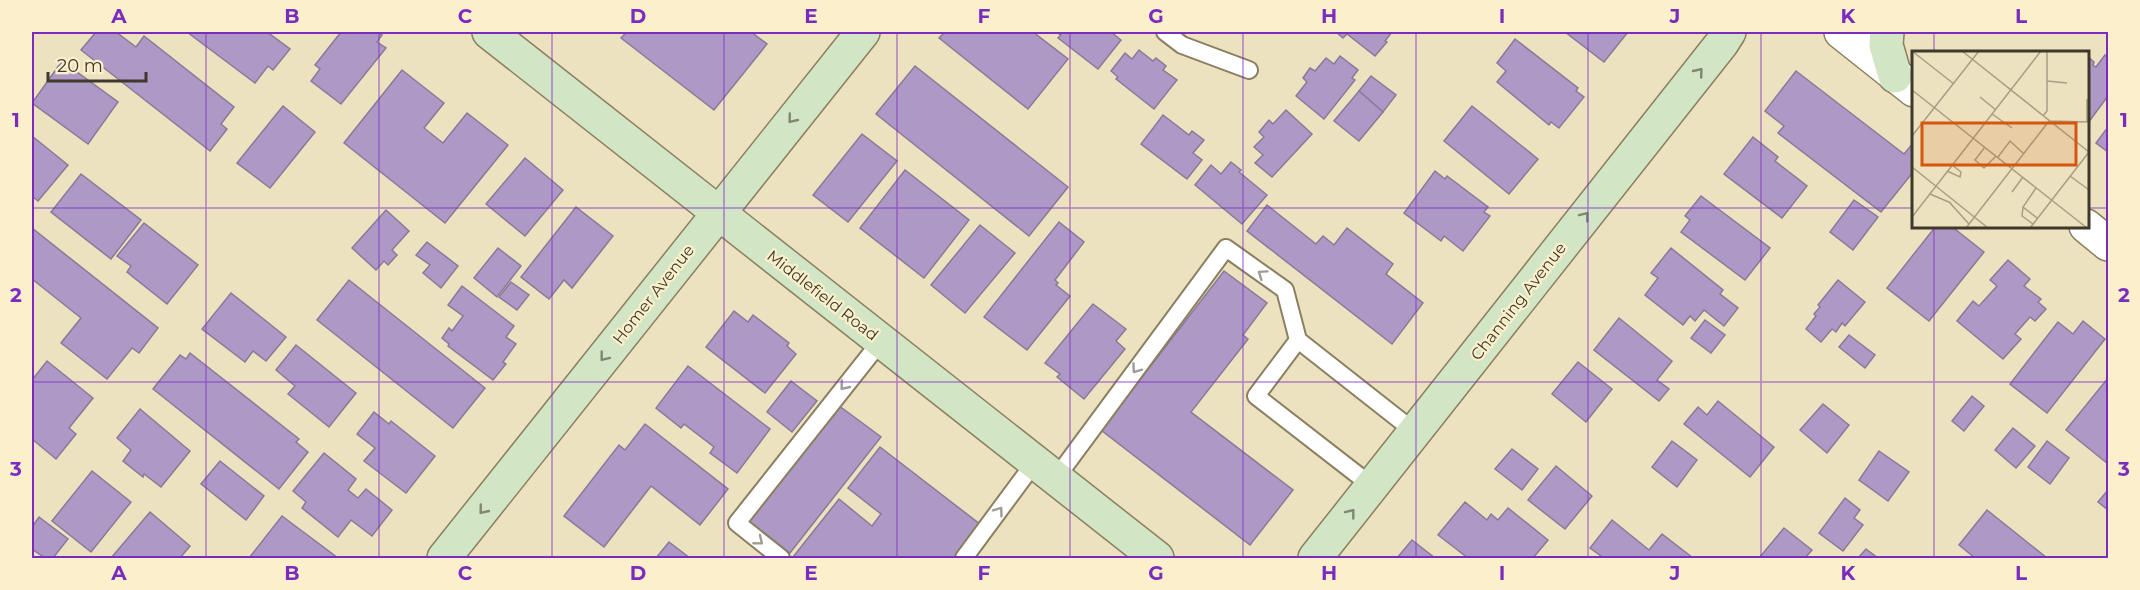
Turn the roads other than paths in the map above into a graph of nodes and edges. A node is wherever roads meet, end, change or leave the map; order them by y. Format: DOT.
graph roads {
  1 [pos="489,32"];
  2 [pos="863,32"];
  3 [pos="1165,32"];
  4 [pos="1841,32"];
  5 [pos="1887,32"];
  6 [pos="1731,35"];
  7 [pos="1249,70"];
  8 [pos="1904,83"];
  9 [pos="718,212"];
  10 [pos="2089,228"];
  11 [pos="2109,244"];
  12 [pos="1298,340"];
  13 [pos="881,341"];
  14 [pos="1415,432"];
  15 [pos="1045,470"];
  16 [pos="1372,486"];
  17 [pos="444,558"];
  18 [pos="781,558"];
  19 [pos="964,558"];
  20 [pos="1157,558"];
  21 [pos="1315,558"];
  1 -- 9 [label="street, Middlefield Road"];
  2 -- 9 [label="street, Homer Avenue, one-way"];
  3 -- 7 [label="lane"];
  4 -- 8 [label="street"];
  5 -- 8 [label="street"];
  14 -- 6 [label="street, Channing Avenue, one-way"];
  9 -- 13 [label="street, Middlefield Road"];
  9 -- 17 [label="street, Homer Avenue, one-way"];
  10 -- 11 [label="street"];
  12 -- 14 [label="lane"];
  12 -- 15 [label="lane, one-way"];
  12 -- 16 [label="lane"];
  13 -- 15 [label="street, Middlefield Road"];
  13 -- 18 [label="lane, one-way"];
  14 -- 16 [label="street, Channing Avenue"];
  19 -- 15 [label="lane, one-way"];
  15 -- 20 [label="street, Middlefield Road"];
  21 -- 16 [label="street, Channing Avenue, one-way"];
}
